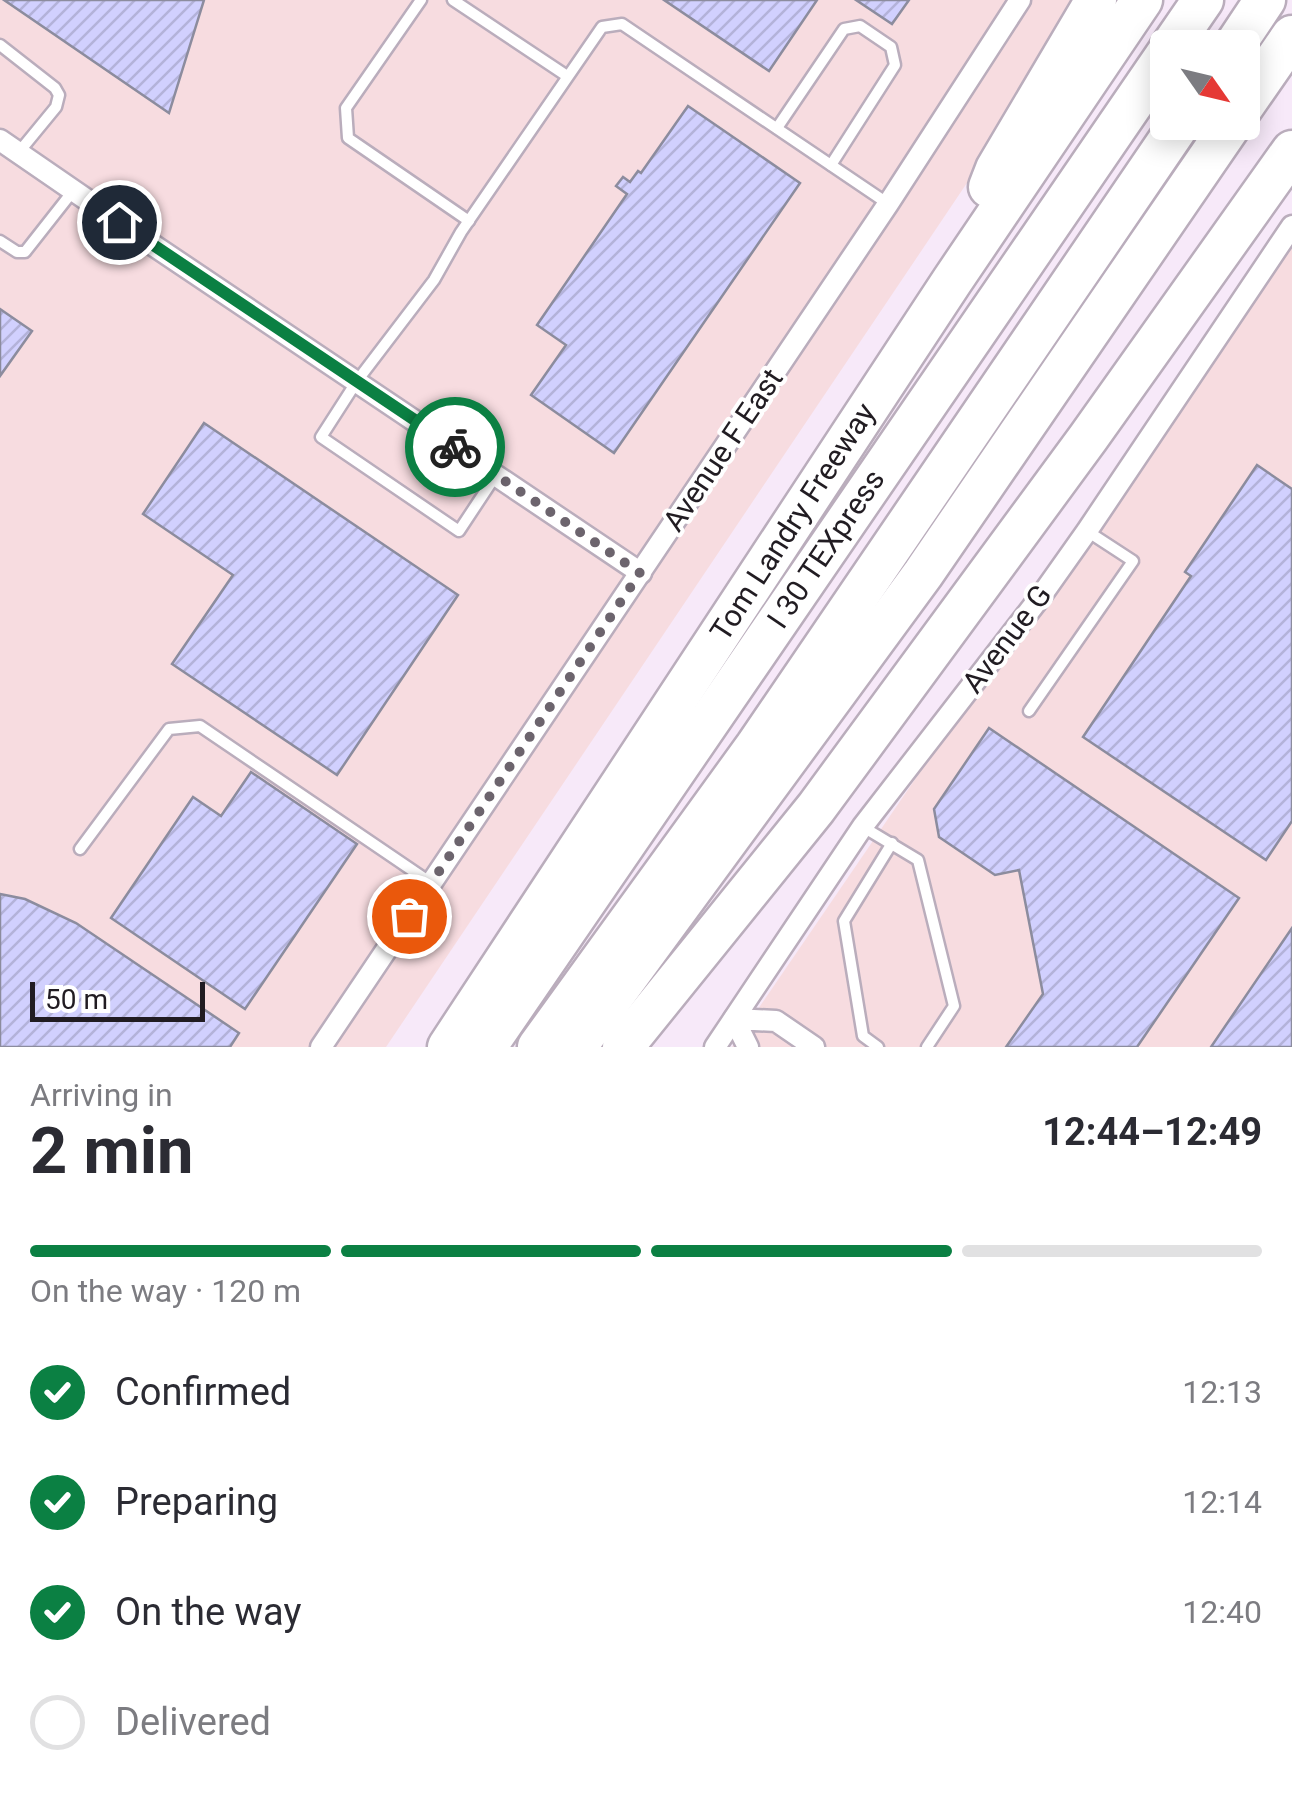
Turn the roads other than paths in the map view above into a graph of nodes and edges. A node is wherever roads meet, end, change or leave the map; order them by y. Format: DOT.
graph roads {
  1 [pos="421,0"];
  2 [pos="453,0"];
  3 [pos="1020,0"];
  4 [pos="1096,0"];
  5 [pos="1142,0"];
  6 [pos="1203,0"];
  7 [pos="1265,0"];
  8 [pos="1183,30"];
  9 [pos="1244,30"];
  10 [pos="1292,36"];
  11 [pos="0,45"];
  12 [pos="567,76"];
  13 [pos="1150,78"];
  14 [pos="1260,82"];
  15 [pos="776,128"];
  16 [pos="0,140"];
  17 [pos="1169,140"];
  18 [pos="1221,140"];
  19 [pos="1292,151"];
  20 [pos="18,152"];
  21 [pos="831,165"];
  22 [pos="74,190"];
  23 [pos="888,204"];
  24 [pos="469,221"];
  25 [pos="1292,226"];
  26 [pos="0,241"];
  27 [pos="952,281"];
  28 [pos="357,381"];
  29 [pos="496,475"];
  30 [pos="1087,532"];
  31 [pos="640,573"];
  32 [pos="1029,710"];
  33 [pos="756,746"];
  34 [pos="863,826"];
  35 [pos="892,843"];
  36 [pos="80,849"];
  37 [pos="430,883"];
  38 [pos="620,984"];
  39 [pos="734,1019"];
  40 [pos="322,1047"];
  41 [pos="448,1047"];
  42 [pos="486,1047"];
  43 [pos="538,1047"];
  44 [pos="576,1047"];
  45 [pos="623,1047"];
  46 [pos="715,1047"];
  47 [pos="748,1047"];
  48 [pos="814,1047"];
  49 [pos="878,1047"];
  50 [pos="927,1047"];
  1 -- 24 [label="lane"];
  2 -- 12 [label="lane"];
  3 -- 23 [label="street, Avenue F East"];
  4 -- 27 [label="highway"];
  5 -- 27 [label="highway, Tom Landry Freeway"];
  6 -- 8 [label="highway, I 30 TEXpress"];
  7 -- 9 [label="highway"];
  10 -- 14 [label="highway"];
  11 -- 20 [label="lane"];
  12 -- 15 [label="lane"];
  12 -- 24 [label="lane"];
  13 -- 42 [label="highway, I 30 TEXpress"];
  15 -- 21 [label="lane"];
  15 -- 21 [label="lane"];
  16 -- 20 [label="street"];
  17 -- 33 [label="highway, I 30 TEXpress"];
  18 -- 38 [label="highway"];
  19 -- 45 [label="highway"];
  20 -- 22 [label="street"];
  21 -- 23 [label="lane"];
  22 -- 26 [label="lane"];
  22 -- 28 [label="street"];
  23 -- 31 [label="street, Avenue F East"];
  24 -- 28 [label="lane"];
  25 -- 30 [label="street, Avenue G"];
  27 -- 41 [label="highway, Tom Landry Freeway"];
  28 -- 29 [label="street"];
  28 -- 29 [label="lane"];
  29 -- 31 [label="street"];
  30 -- 32 [label="lane"];
  30 -- 34 [label="street, Avenue G"];
  31 -- 37 [label="street, Avenue F East"];
  33 -- 38 [label="highway"];
  33 -- 43 [label="highway, I 30 TEXpress"];
  34 -- 35 [label="lane"];
  34 -- 39 [label="street, Avenue G"];
  35 -- 49 [label="lane"];
  35 -- 50 [label="lane"];
  36 -- 37 [label="lane"];
  37 -- 40 [label="street, Avenue F East"];
  38 -- 44 [label="highway"];
  39 -- 46 [label="street, Avenue G"];
  39 -- 47 [label="street"];
  39 -- 48 [label="street"];
}
